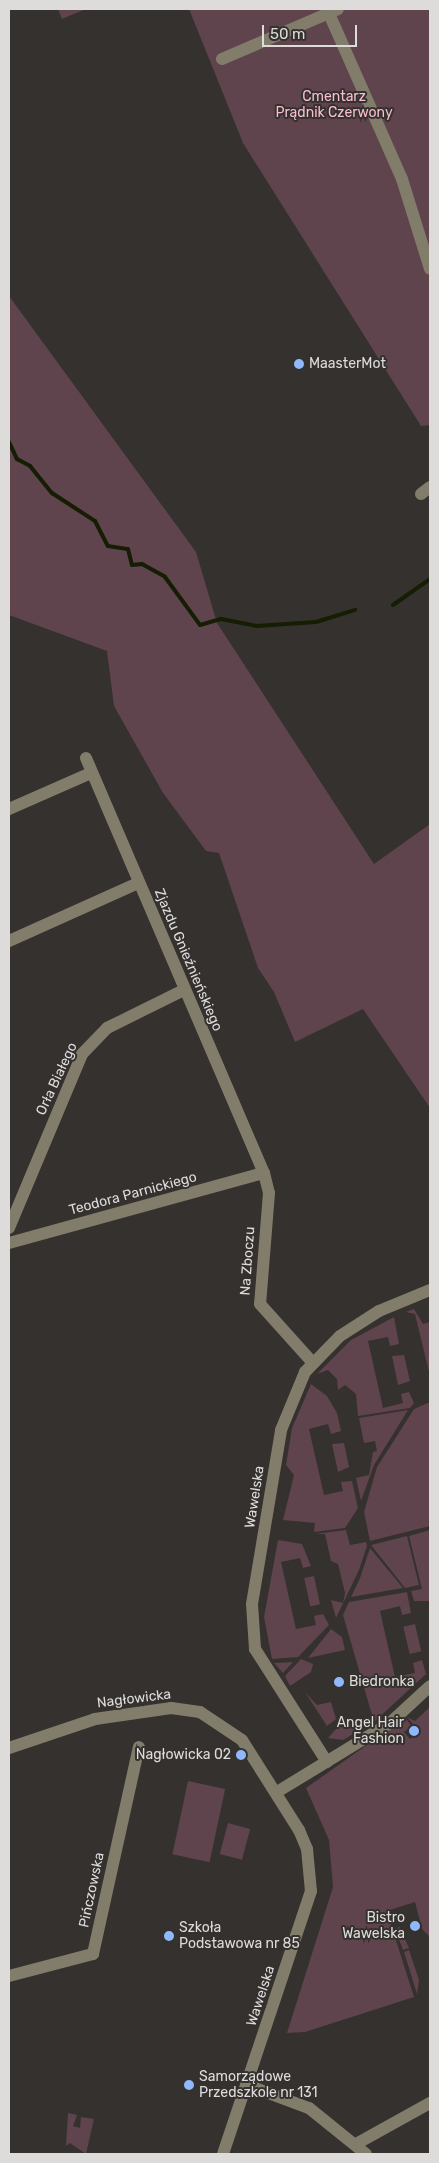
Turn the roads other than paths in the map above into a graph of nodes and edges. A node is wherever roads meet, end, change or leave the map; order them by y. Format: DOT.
graph roads {
  1 [pos="331,10"];
  2 [pos="222,59"];
  3 [pos="430,269"];
  4 [pos="86,758"];
  5 [pos="91,773"];
  6 [pos="9,809"];
  7 [pos="138,882"];
  8 [pos="9,941"];
  9 [pos="184,990"];
  10 [pos="264,1173"];
  11 [pos="9,1228"];
  12 [pos="9,1243"];
  13 [pos="430,1290"];
  14 [pos="312,1362"];
  15 [pos="430,1686"];
  16 [pos="139,1747"];
  17 [pos="9,1748"];
  18 [pos="252,1754"];
  19 [pos="328,1762"];
  20 [pos="277,1792"];
  21 [pos="9,1976"];
  22 [pos="248,2085"];
  23 [pos="430,2103"];
  24 [pos="356,2144"];
  25 [pos="223,2154"];
  26 [pos="366,2154"];
  1 -- 2 [label="street"];
  1 -- 3 [label="street"];
  4 -- 5 [label="street, Zjazdu Gnieźnieńskiego"];
  5 -- 6 [label="street"];
  5 -- 7 [label="street, Zjazdu Gnieźnieńskiego"];
  7 -- 8 [label="street"];
  7 -- 9 [label="street, Zjazdu Gnieźnieńskiego"];
  9 -- 10 [label="street, Zjazdu Gnieźnieńskiego"];
  9 -- 11 [label="street, Orła Białego"];
  10 -- 12 [label="street, Teodora Parnickiego"];
  10 -- 14 [label="street, Na Zboczu"];
  13 -- 14 [label="street, Wawelska"];
  14 -- 19 [label="street, Wawelska"];
  15 -- 19 [label="street"];
  16 -- 21 [label="street, Pińczowska"];
  17 -- 18 [label="street, Nagłowicka"];
  18 -- 20 [label="street, Wawelska"];
  19 -- 20 [label="street"];
  20 -- 22 [label="street, Wawelska"];
  22 -- 24 [label="street"];
  22 -- 25 [label="street, Wawelska"];
  23 -- 24 [label="street"];
  24 -- 26 [label="street"];
}
